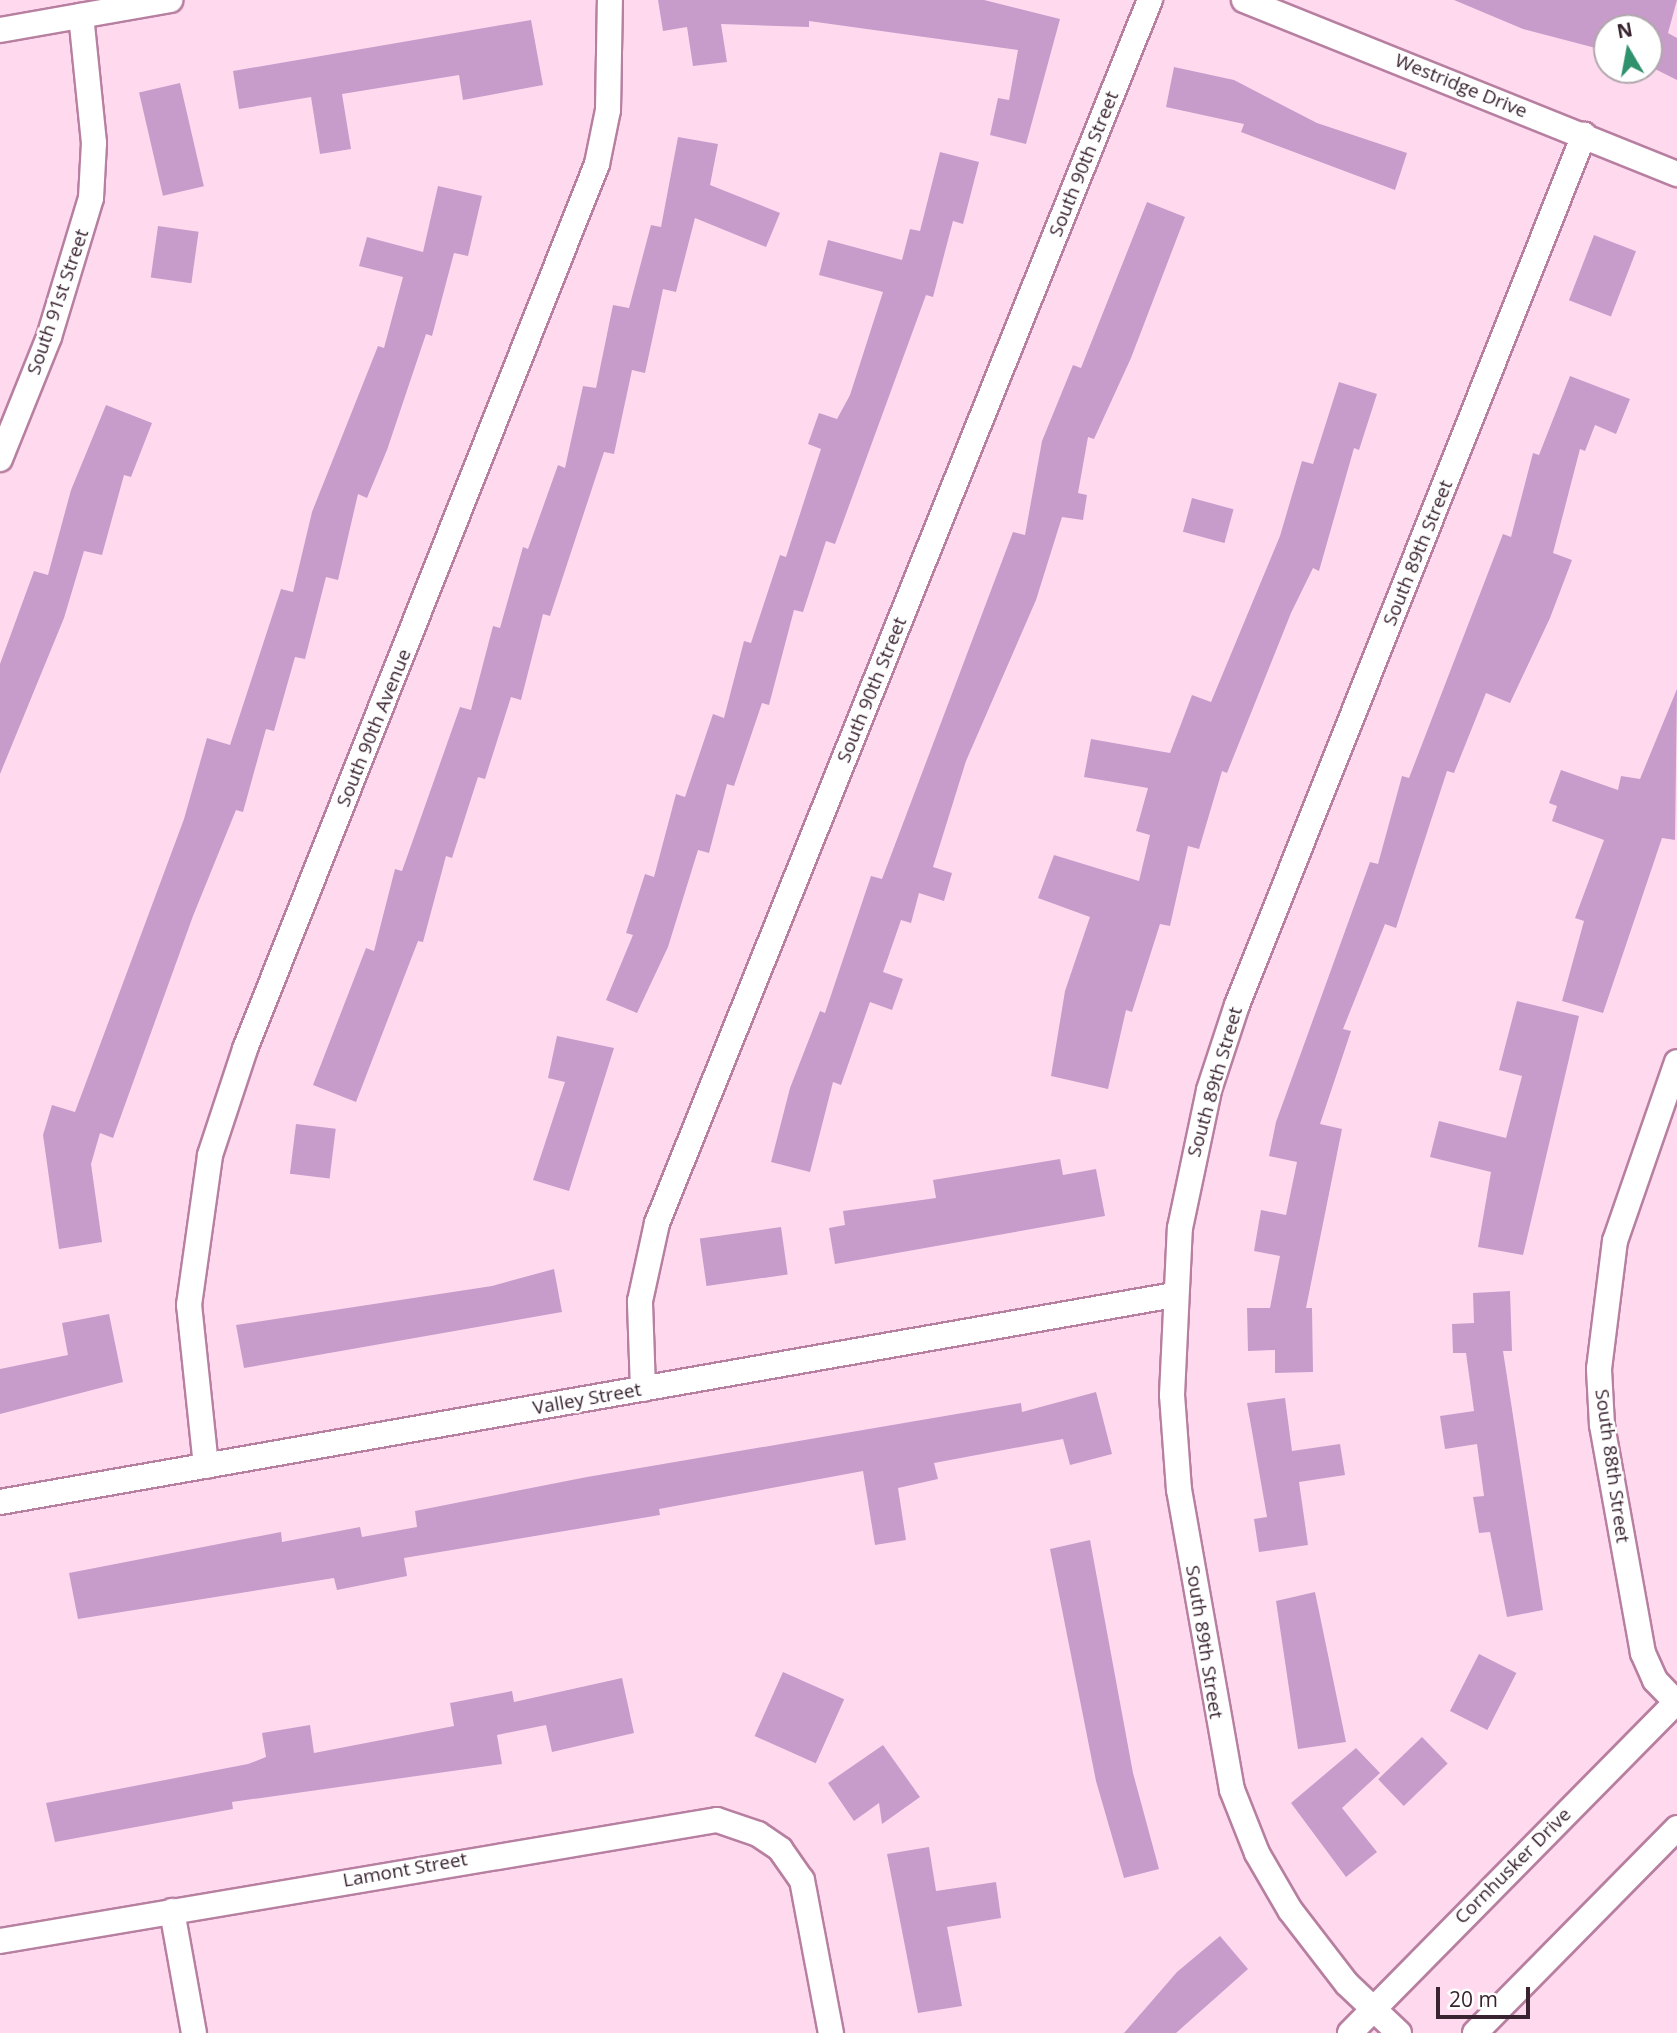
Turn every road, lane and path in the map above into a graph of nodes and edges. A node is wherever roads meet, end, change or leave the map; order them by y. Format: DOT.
graph roads {
  1 [pos="170,0"];
  2 [pos="610,0"];
  3 [pos="1150,0"];
  4 [pos="1244,0"];
  5 [pos="80,16"];
  6 [pos="0,30"];
  7 [pos="1584,135"];
  8 [pos="1677,174"];
  9 [pos="0,458"];
  10 [pos="1677,1062"];
  11 [pos="1174,1295"];
  12 [pos="643,1390"];
  13 [pos="205,1466"];
  14 [pos="0,1503"];
  15 [pos="1677,1701"];
  16 [pos="1677,1828"];
  17 [pos="172,1911"];
  18 [pos="0,1941"];
  19 [pos="1373,2009"];
  20 [pos="194,2033"];
  21 [pos="831,2033"];
  22 [pos="1350,2033"];
  23 [pos="1399,2033"];
  24 [pos="1475,2033"];
  1 -- 5 [label="street"];
  2 -- 13 [label="street, South 90th Avenue"];
  3 -- 12 [label="street, South 90th Street"];
  4 -- 7 [label="street, Westridge Drive"];
  5 -- 6 [label="street"];
  5 -- 9 [label="street, South 91st Street"];
  7 -- 8 [label="street, Westridge Drive"];
  7 -- 11 [label="street, South 89th Street"];
  10 -- 15 [label="street, South 88th Street"];
  11 -- 12 [label="street, Valley Street"];
  11 -- 19 [label="street, South 89th Street"];
  12 -- 13 [label="street, Valley Street"];
  13 -- 14 [label="street, Valley Street"];
  15 -- 19 [label="street, Cornhusker Drive"];
  16 -- 24 [label="street"];
  17 -- 18 [label="street, Lamont Street"];
  17 -- 20 [label="street"];
  17 -- 21 [label="street, Lamont Street"];
  19 -- 22 [label="street, Cornhusker Drive"];
  19 -- 23 [label="street, South 89th Street"];
}
